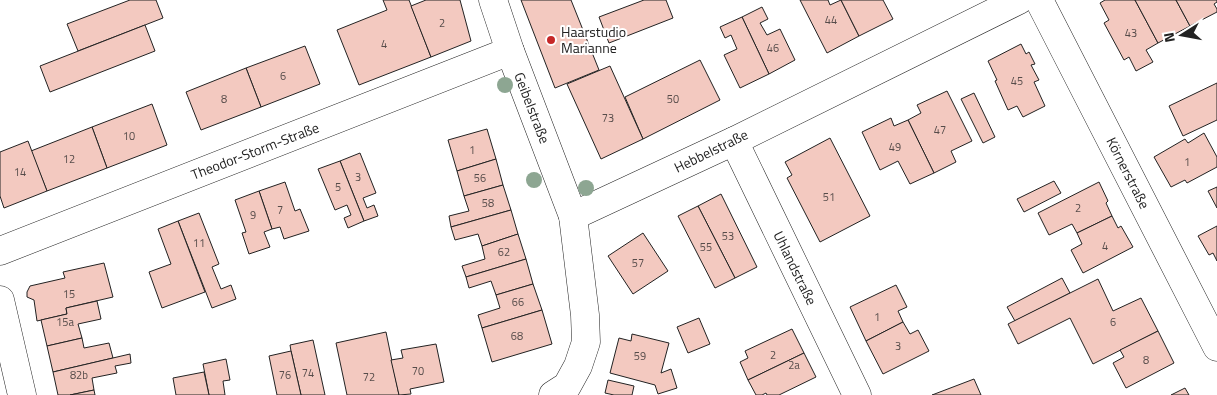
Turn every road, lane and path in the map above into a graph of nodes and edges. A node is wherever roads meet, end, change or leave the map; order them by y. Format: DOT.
graph roads {
  1 [pos="493,0"];
  2 [pos="1019,0"];
  3 [pos="1039,0"];
  4 [pos="510,51"];
  5 [pos="734,141"];
  6 [pos="573,216"];
  7 [pos="0,251"];
  8 [pos="0,300"];
  9 [pos="1217,347"];
  10 [pos="22,395"];
  11 [pos="553,395"];
  12 [pos="857,395"];
  1 -- 4 [label="street, Geibelstraße"];
  2 -- 5 [label="street, Hebbelstraße"];
  3 -- 9 [label="street, Körnerstraße"];
  4 -- 6 [label="street, Geibelstraße"];
  4 -- 7 [label="street, Theodor-Storm-Straße"];
  5 -- 6 [label="street, Hebbelstraße"];
  5 -- 12 [label="street, Uhlandstraße"];
  6 -- 11 [label="street"];
  8 -- 10 [label="street"];
}
